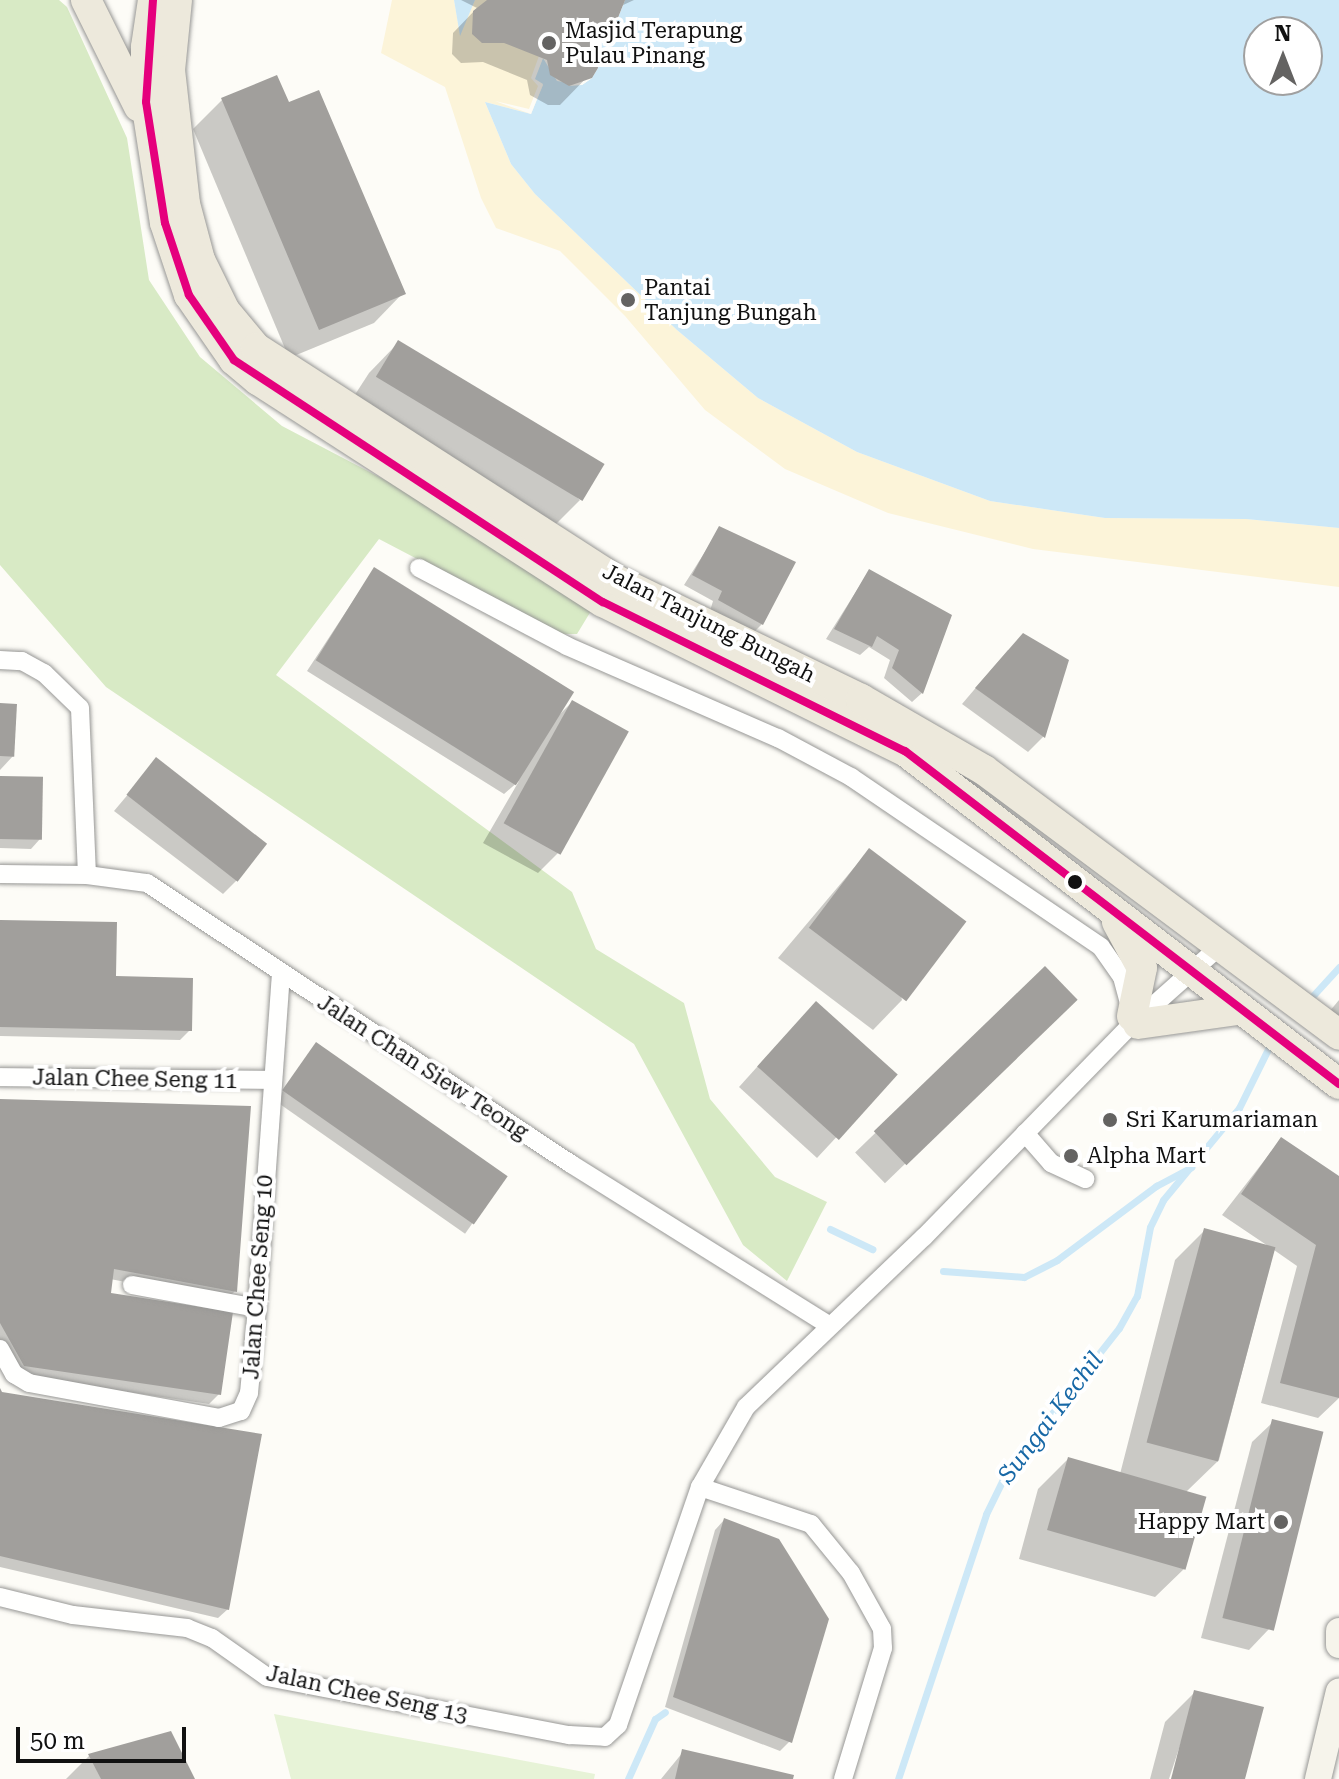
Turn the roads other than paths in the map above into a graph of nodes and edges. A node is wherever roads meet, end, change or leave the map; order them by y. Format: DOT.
graph roads {
  1 [pos="86,0"];
  2 [pos="153,0"];
  3 [pos="177,0"];
  4 [pos="152,147"];
  5 [pos="419,568"];
  6 [pos="0,660"];
  7 [pos="0,874"];
  8 [pos="87,875"];
  9 [pos="1100,899"];
  10 [pos="1215,942"];
  11 [pos="1187,971"];
  12 [pos="281,976"];
  13 [pos="1240,1013"];
  14 [pos="1132,1023"];
  15 [pos="1333,1030"];
  16 [pos="0,1077"];
  17 [pos="271,1080"];
  18 [pos="1339,1084"];
  19 [pos="1025,1133"];
  20 [pos="1086,1179"];
  21 [pos="132,1285"];
  22 [pos="257,1308"];
  23 [pos="827,1324"];
  24 [pos="0,1349"];
  25 [pos="700,1487"];
  26 [pos="0,1597"];
  27 [pos="1339,1631"];
  28 [pos="1339,1645"];
  29 [pos="1339,1691"];
  30 [pos="1334,1734"];
  31 [pos="843,1779"];
  32 [pos="1318,1779"];
  1 -- 4 [label="main road"];
  2 -- 4 [label="main road, Jalan Tanjung Bungah"];
  3 -- 10 [label="main road, Jalan Tanjung Bungah"];
  4 -- 9 [label="main road, Jalan Tanjung Bungah"];
  5 -- 14 [label="street"];
  6 -- 8 [label="street"];
  7 -- 8 [label="street, Jalan Chan Siew Teong"];
  8 -- 12 [label="street, Jalan Chan Siew Teong"];
  9 -- 11 [label="main road, Jalan Tanjung Bungah"];
  9 -- 14 [label="main road"];
  10 -- 11 [label="street"];
  10 -- 15 [label="main road, Jalan Tanjung Bungah"];
  11 -- 13 [label="main road, Jalan Tanjung Bungah"];
  11 -- 14 [label="street"];
  12 -- 17 [label="street, Jalan Chee Seng 10"];
  12 -- 23 [label="street, Jalan Chan Siew Teong"];
  13 -- 14 [label="main road"];
  13 -- 18 [label="main road, Jalan Tanjung Bungah"];
  14 -- 19 [label="street"];
  16 -- 17 [label="street, Jalan Chee Seng 11"];
  17 -- 22 [label="street, Jalan Chee Seng 10"];
  19 -- 20 [label="street"];
  19 -- 23 [label="street"];
  21 -- 22 [label="street"];
  22 -- 24 [label="street, Jalan Chee Seng 10"];
  23 -- 25 [label="street"];
  25 -- 26 [label="street, Jalan Chee Seng 13"];
  25 -- 31 [label="street"];
  27 -- 28 [label="main road"];
  29 -- 30 [label="main road"];
  30 -- 32 [label="main road"];
}
